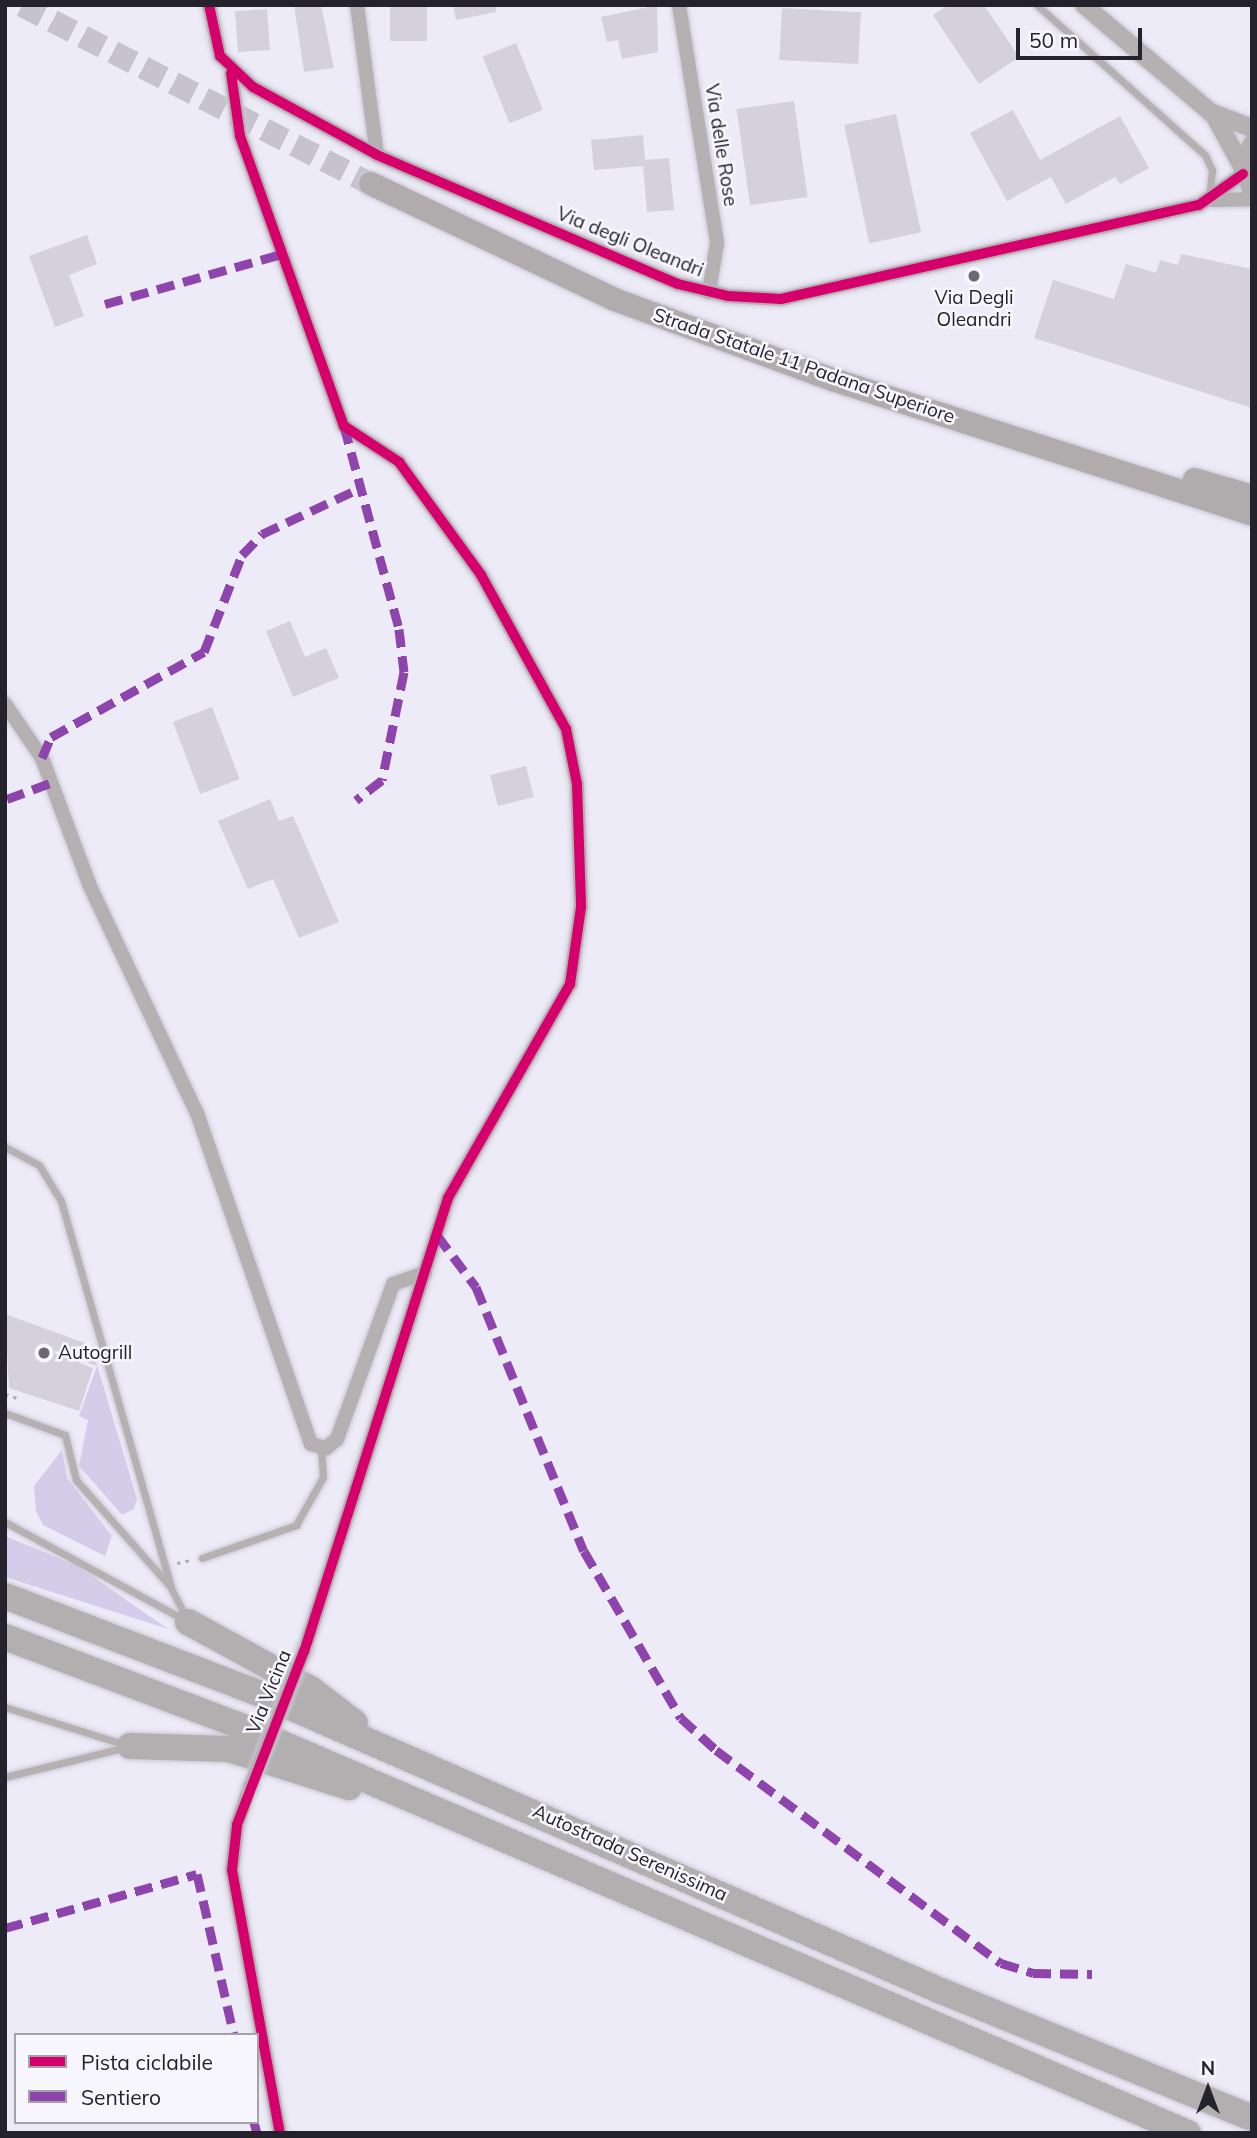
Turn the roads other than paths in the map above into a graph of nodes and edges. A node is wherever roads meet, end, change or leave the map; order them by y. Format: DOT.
graph roads {
  1 [pos="209,5"];
  2 [pos="356,5"];
  3 [pos="679,5"];
  4 [pos="1037,5"];
  5 [pos="1084,5"];
  6 [pos="231,73"];
  7 [pos="1210,112"];
  8 [pos="1252,128"];
  9 [pos="1252,144"];
  10 [pos="377,155"];
  11 [pos="1243,170"];
  12 [pos="370,183"];
  13 [pos="1252,191"];
  14 [pos="1252,199"];
  15 [pos="1208,201"];
  16 [pos="709,292"];
  17 [pos="994,431"];
  18 [pos="1252,496"];
  19 [pos="1220,504"];
  20 [pos="1252,514"];
  21 [pos="1252,531"];
  22 [pos="5,704"];
  23 [pos="5,1147"];
  24 [pos="425,1273"];
  25 [pos="5,1413"];
  26 [pos="321,1447"];
  27 [pos="5,1522"];
  28 [pos="202,1558"];
  29 [pos="172,1588"];
  30 [pos="5,1596"];
  31 [pos="188,1622"];
  32 [pos="5,1637"];
  33 [pos="5,1707"];
  34 [pos="130,1746"];
  35 [pos="391,1749"];
  36 [pos="5,1777"];
  37 [pos="439,1809"];
  38 [pos="1252,2118"];
  39 [pos="281,2133"];
  40 [pos="1188,2133"];
  1 -- 6 [label="street, Via Vicina"];
  2 -- 10 [label="street"];
  3 -- 16 [label="street, Via delle Rose"];
  4 -- 15 [label="lane"];
  5 -- 7 [label="street"];
  6 -- 10 [label="street, Via degli Oleandri"];
  6 -- 24 [label="street, Via Vicina"];
  7 -- 8 [label="street"];
  7 -- 11 [label="street"];
  9 -- 11 [label="street"];
  10 -- 16 [label="street, Via degli Oleandri"];
  11 -- 13 [label="street"];
  11 -- 15 [label="street"];
  12 -- 17 [label="highway, Strada Statale 11 Padana Superiore"];
  14 -- 15 [label="street"];
  15 -- 16 [label="street, Via degli Oleandri"];
  17 -- 18 [label="highway"];
  17 -- 19 [label="highway, Strada Statale 11 Padana Superiore"];
  19 -- 20 [label="highway, Strada Statale 11 Padana Superiore"];
  19 -- 21 [label="highway"];
  22 -- 26 [label="street"];
  23 -- 29 [label="lane"];
  24 -- 26 [label="street"];
  24 -- 39 [label="street, Via Vicina, bridge"];
  25 -- 29 [label="lane"];
  26 -- 28 [label="lane"];
  27 -- 31 [label="lane"];
  29 -- 31 [label="lane"];
  30 -- 35 [label="highway, Autostrada Serenissima"];
  31 -- 35 [label="highway"];
  32 -- 37 [label="highway, Autostrada Serenissima"];
  33 -- 34 [label="lane"];
  34 -- 36 [label="lane"];
  34 -- 37 [label="highway"];
  35 -- 38 [label="highway, Autostrada Serenissima"];
  37 -- 40 [label="highway, Autostrada Serenissima"];
}
